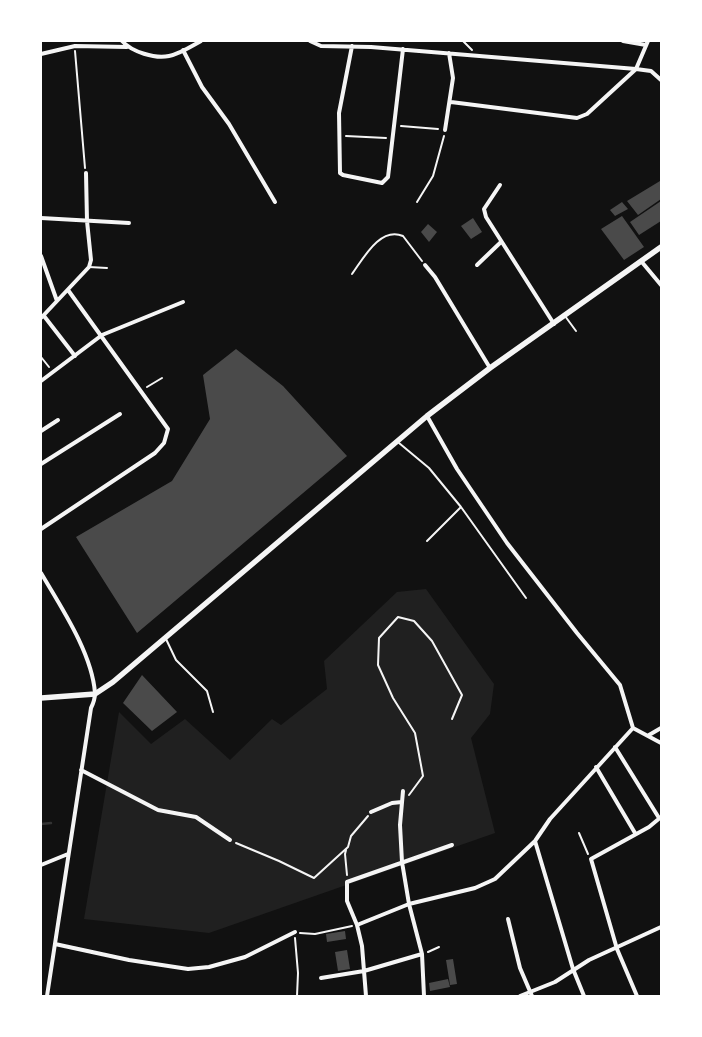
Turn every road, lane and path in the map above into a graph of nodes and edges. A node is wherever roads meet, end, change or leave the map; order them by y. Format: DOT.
graph roads {
  1 [pos="122,41"];
  2 [pos="201,41"];
  3 [pos="310,41"];
  4 [pos="623,41"];
  5 [pos="647,43"];
  6 [pos="75,46"];
  7 [pos="352,46"];
  8 [pos="127,47"];
  9 [pos="403,49"];
  10 [pos="183,50"];
  11 [pos="449,53"];
  12 [pos="41,54"];
  13 [pos="636,69"];
  14 [pos="661,80"];
  15 [pos="450,102"];
  16 [pos="394,125"];
  17 [pos="445,130"];
  18 [pos="339,136"];
  19 [pos="392,139"];
  20 [pos="86,173"];
  21 [pos="500,185"];
  22 [pos="275,202"];
  23 [pos="417,202"];
  24 [pos="41,218"];
  25 [pos="86,221"];
  26 [pos="129,223"];
  27 [pos="501,242"];
  28 [pos="661,247"];
  29 [pos="41,256"];
  30 [pos="641,261"];
  31 [pos="425,264"];
  32 [pos="476,265"];
  33 [pos="89,267"];
  34 [pos="107,268"];
  35 [pos="352,274"];
  36 [pos="661,285"];
  37 [pos="68,290"];
  38 [pos="57,301"];
  39 [pos="183,302"];
  40 [pos="565,316"];
  41 [pos="43,317"];
  42 [pos="554,324"];
  43 [pos="576,331"];
  44 [pos="102,335"];
  45 [pos="74,356"];
  46 [pos="41,357"];
  47 [pos="490,368"];
  48 [pos="53,372"];
  49 [pos="162,378"];
  50 [pos="41,381"];
  51 [pos="140,391"];
  52 [pos="120,414"];
  53 [pos="427,416"];
  54 [pos="58,420"];
  55 [pos="41,431"];
  56 [pos="397,441"];
  57 [pos="41,464"];
  58 [pos="461,507"];
  59 [pos="41,529"];
  60 [pos="427,541"];
  61 [pos="41,573"];
  62 [pos="526,598"];
  63 [pos="165,636"];
  64 [pos="95,694"];
  65 [pos="41,698"];
  66 [pos="213,712"];
  67 [pos="452,719"];
  68 [pos="633,728"];
  69 [pos="661,728"];
  70 [pos="649,735"];
  71 [pos="661,743"];
  72 [pos="615,747"];
  73 [pos="596,767"];
  74 [pos="82,770"];
  75 [pos="403,791"];
  76 [pos="402,802"];
  77 [pos="371,812"];
  78 [pos="660,817"];
  79 [pos="635,833"];
  80 [pos="579,834"];
  81 [pos="230,840"];
  82 [pos="535,841"];
  83 [pos="452,846"];
  84 [pos="348,847"];
  85 [pos="68,854"];
  86 [pos="590,859"];
  87 [pos="402,862"];
  88 [pos="41,865"];
  89 [pos="347,882"];
  90 [pos="409,904"];
  91 [pos="508,919"];
  92 [pos="357,925"];
  93 [pos="661,926"];
  94 [pos="294,932"];
  95 [pos="55,944"];
  96 [pos="439,947"];
  97 [pos="617,949"];
  98 [pos="422,954"];
  99 [pos="574,969"];
  100 [pos="364,971"];
  101 [pos="320,978"];
  102 [pos="531,994"];
  103 [pos="47,996"];
  104 [pos="297,996"];
  105 [pos="366,996"];
  106 [pos="424,996"];
  107 [pos="520,996"];
  108 [pos="584,996"];
  109 [pos="637,996"];
  1 -- 8 [label="street"];
  2 -- 10 [label="street"];
  3 -- 7 [label="street"];
  4 -- 5 [label="street"];
  5 -- 13 [label="street"];
  6 -- 8 [label="street"];
  6 -- 12 [label="street"];
  6 -- 20 [label="path"];
  7 -- 9 [label="street"];
  7 -- 18 [label="street"];
  8 -- 10 [label="street"];
  9 -- 11 [label="street"];
  9 -- 16 [label="street"];
  10 -- 22 [label="street"];
  11 -- 13 [label="street"];
  11 -- 15 [label="street"];
  13 -- 14 [label="street"];
  13 -- 15 [label="street"];
  15 -- 17 [label="street"];
  16 -- 17 [label="path"];
  16 -- 19 [label="street"];
  17 -- 23 [label="path"];
  18 -- 19 [label="path"];
  18 -- 19 [label="street"];
  20 -- 25 [label="street"];
  21 -- 27 [label="street"];
  24 -- 25 [label="street"];
  25 -- 26 [label="street"];
  25 -- 33 [label="street"];
  27 -- 32 [label="street"];
  27 -- 42 [label="street"];
  28 -- 30 [label="main road"];
  29 -- 38 [label="street"];
  30 -- 36 [label="street"];
  30 -- 40 [label="main road"];
  31 -- 35 [label="path"];
  31 -- 47 [label="street"];
  33 -- 34 [label="lane"];
  33 -- 37 [label="street"];
  37 -- 38 [label="street"];
  37 -- 44 [label="street"];
  38 -- 41 [label="street"];
  39 -- 44 [label="street"];
  40 -- 42 [label="main road"];
  40 -- 43 [label="lane"];
  41 -- 45 [label="street"];
  42 -- 47 [label="main road"];
  44 -- 45 [label="street"];
  44 -- 51 [label="street"];
  45 -- 48 [label="street"];
  46 -- 48 [label="path"];
  47 -- 53 [label="main road"];
  48 -- 50 [label="street"];
  49 -- 51 [label="path"];
  51 -- 59 [label="street"];
  52 -- 57 [label="street"];
  53 -- 56 [label="main road"];
  53 -- 68 [label="street"];
  54 -- 55 [label="street"];
  56 -- 58 [label="lane"];
  56 -- 63 [label="main road"];
  58 -- 60 [label="lane"];
  58 -- 62 [label="lane"];
  61 -- 64 [label="street"];
  63 -- 64 [label="main road"];
  63 -- 66 [label="lane"];
  64 -- 65 [label="main road"];
  64 -- 74 [label="street"];
  67 -- 76 [label="path"];
  68 -- 70 [label="street"];
  68 -- 72 [label="street"];
  69 -- 70 [label="street"];
  70 -- 71 [label="street"];
  72 -- 73 [label="street"];
  72 -- 78 [label="street"];
  73 -- 79 [label="street"];
  73 -- 82 [label="street"];
  74 -- 81 [label="street"];
  74 -- 85 [label="street"];
  75 -- 76 [label="street"];
  76 -- 77 [label="street"];
  76 -- 87 [label="street"];
  77 -- 84 [label="path"];
  78 -- 79 [label="street"];
  79 -- 86 [label="street"];
  80 -- 86 [label="path"];
  81 -- 84 [label="path"];
  82 -- 90 [label="street"];
  82 -- 99 [label="street"];
  83 -- 87 [label="street"];
  84 -- 89 [label="path"];
  85 -- 88 [label="street"];
  85 -- 95 [label="street"];
  86 -- 97 [label="street"];
  87 -- 89 [label="street"];
  87 -- 90 [label="street"];
  89 -- 92 [label="street"];
  90 -- 92 [label="street"];
  90 -- 98 [label="street"];
  91 -- 102 [label="street"];
  92 -- 94 [label="path"];
  92 -- 100 [label="street"];
  93 -- 97 [label="street"];
  94 -- 95 [label="street"];
  94 -- 104 [label="path"];
  95 -- 103 [label="street"];
  96 -- 98 [label="path"];
  97 -- 99 [label="street"];
  97 -- 109 [label="street"];
  98 -- 100 [label="street"];
  98 -- 106 [label="street"];
  99 -- 102 [label="street"];
  99 -- 108 [label="street"];
  100 -- 101 [label="street"];
  100 -- 105 [label="street"];
  102 -- 107 [label="street"];
}
